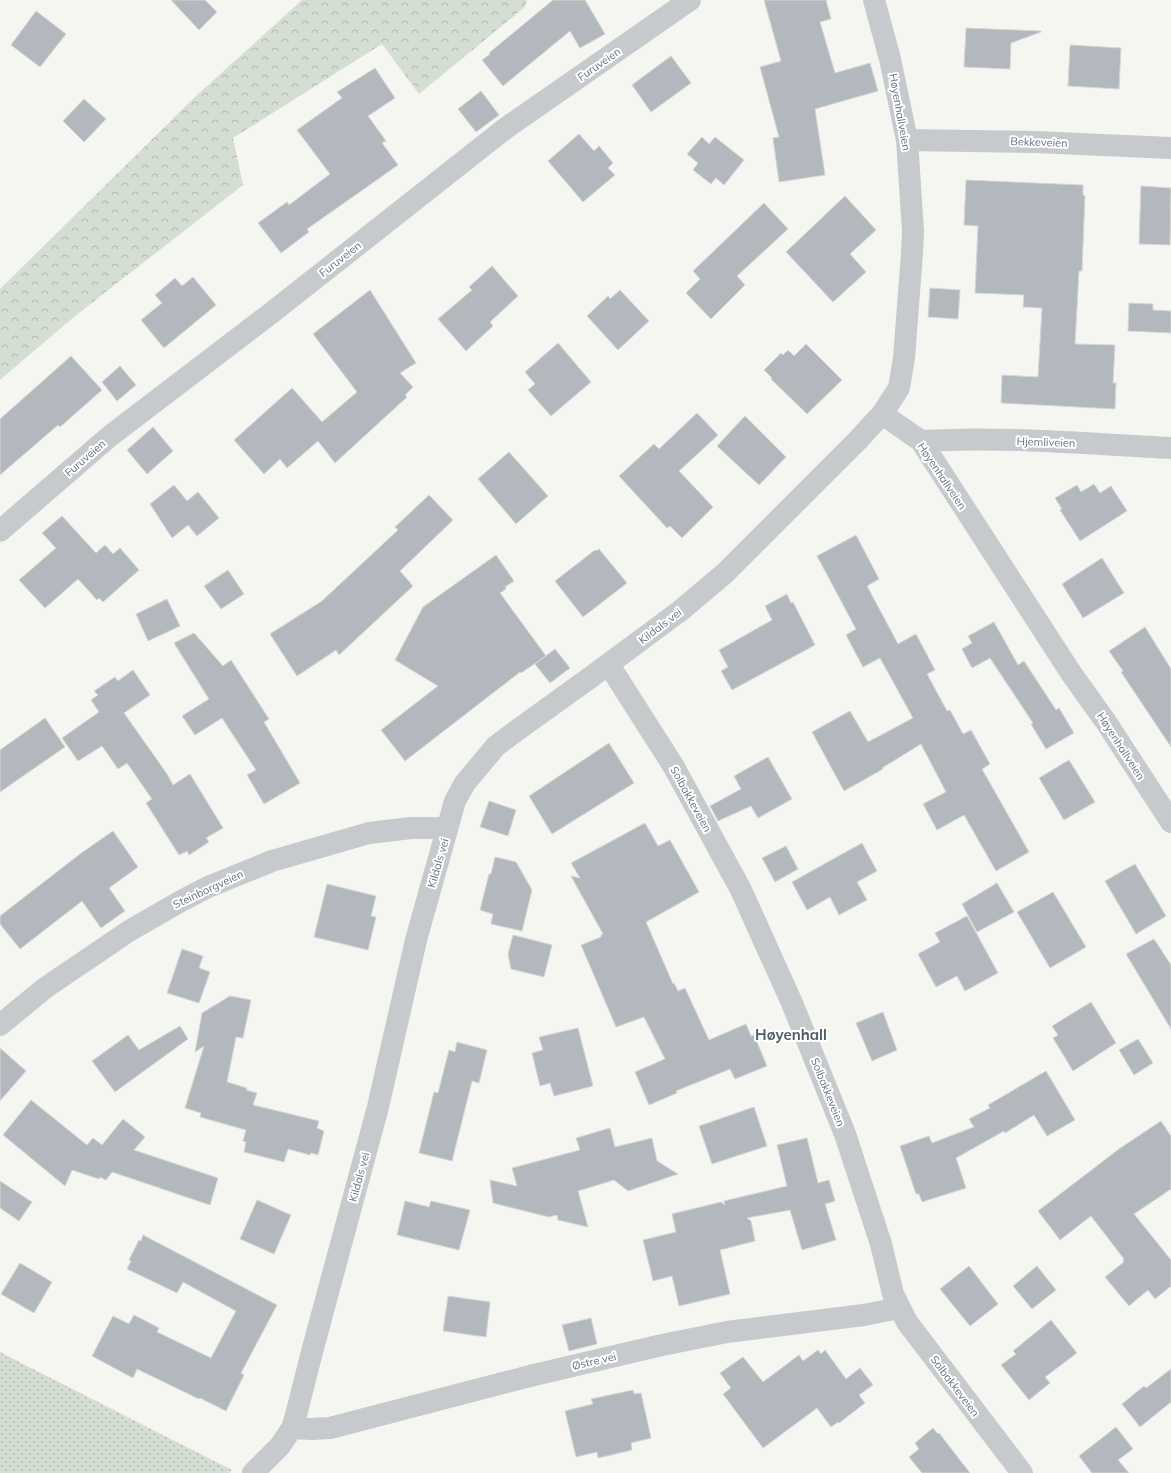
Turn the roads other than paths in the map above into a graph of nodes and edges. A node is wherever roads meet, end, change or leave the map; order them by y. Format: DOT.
graph roads {
  1 [pos="690,0"];
  2 [pos="874,0"];
  3 [pos="907,140"];
  4 [pos="1171,148"];
  5 [pos="882,414"];
  6 [pos="921,441"];
  7 [pos="1171,448"];
  8 [pos="0,531"];
  9 [pos="609,665"];
  10 [pos="1171,822"];
  11 [pos="447,828"];
  12 [pos="0,1025"];
  13 [pos="899,1308"];
  14 [pos="292,1428"];
  15 [pos="254,1473"];
  16 [pos="1022,1473"];
  1 -- 8 [label="street, Furuveien"];
  2 -- 3 [label="street, Høyenhallveien"];
  3 -- 4 [label="street, Bekkeveien"];
  3 -- 5 [label="street, Høyenhallveien"];
  5 -- 6 [label="street, Høyenhallveien"];
  5 -- 9 [label="street, Kildals vei"];
  6 -- 7 [label="street, Hjemliveien"];
  6 -- 10 [label="street, Høyenhallveien"];
  9 -- 11 [label="street, Kildals vei"];
  9 -- 13 [label="street, Solbakkeveien"];
  11 -- 12 [label="street, Steinborgveien"];
  11 -- 14 [label="street, Kildals vei"];
  13 -- 14 [label="street, Østre vei"];
  13 -- 16 [label="street, Solbakkeveien"];
  14 -- 15 [label="street, Kildals vei"];
}
